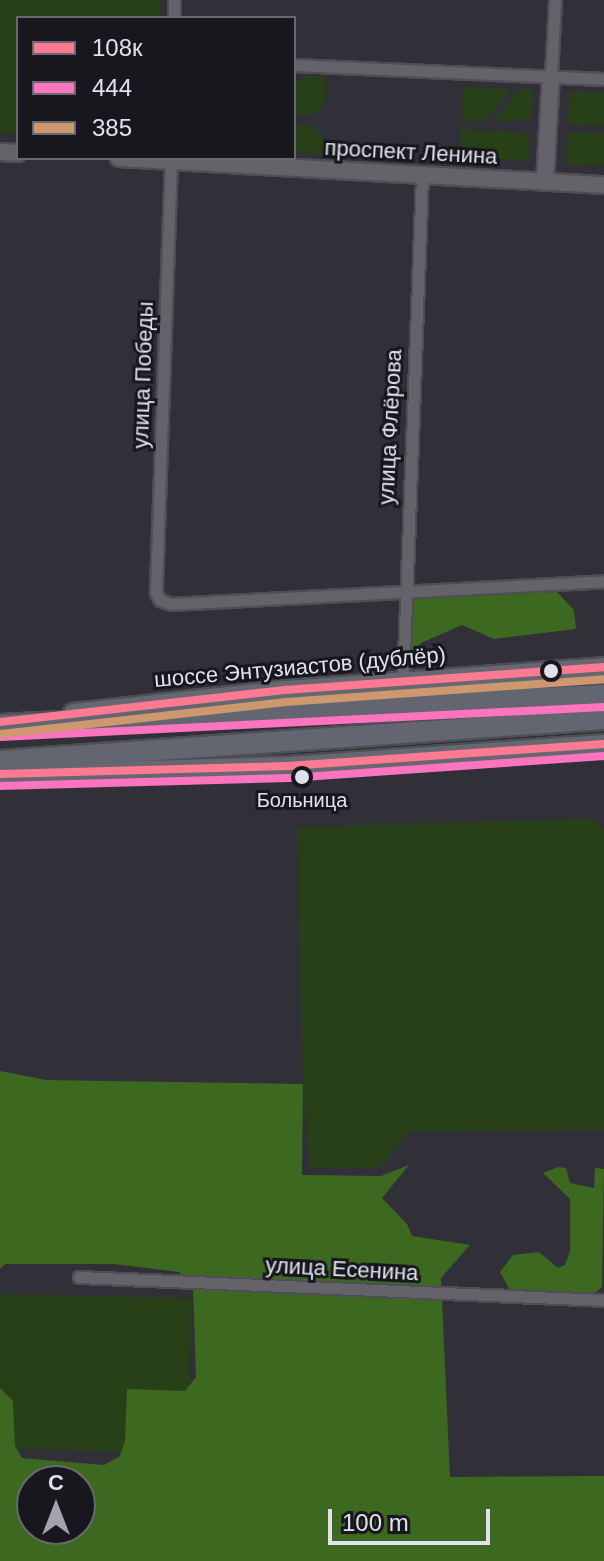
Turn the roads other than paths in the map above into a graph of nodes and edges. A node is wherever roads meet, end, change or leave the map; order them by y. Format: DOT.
graph roads {
  1 [pos="555,0"];
  2 [pos="296,65"];
  3 [pos="551,76"];
  4 [pos="604,79"];
  5 [pos="171,160"];
  6 [pos="187,160"];
  7 [pos="422,175"];
  8 [pos="545,182"];
  9 [pos="604,185"];
  10 [pos="604,581"];
  11 [pos="402,591"];
  12 [pos="604,667"];
  13 [pos="403,682"];
  14 [pos="594,696"];
  15 [pos="594,720"];
  16 [pos="0,724"];
  17 [pos="604,744"];
  18 [pos="0,761"];
  19 [pos="0,774"];
  20 [pos="79,1277"];
  21 [pos="604,1300"];
  1 -- 3 [label="street"];
  2 -- 3 [label="street"];
  3 -- 4 [label="street"];
  3 -- 8 [label="street"];
  5 -- 11 [label="street, улица Победы"];
  6 -- 7 [label="street, проспект Ленина"];
  7 -- 8 [label="street, проспект Ленина"];
  7 -- 11 [label="street, улица Флёрова"];
  8 -- 9 [label="street, проспект Ленина"];
  10 -- 11 [label="street"];
  11 -- 13 [label="street, улица Флёрова"];
  12 -- 13 [label="main road, шоссе Энтузиастов (дублёр)"];
  13 -- 16 [label="main road, шоссе Энтузиастов (дублёр)"];
  14 -- 16 [label="highway"];
  15 -- 18 [label="highway"];
  17 -- 19 [label="main road"];
  20 -- 21 [label="street, улица Есенина"];
}
